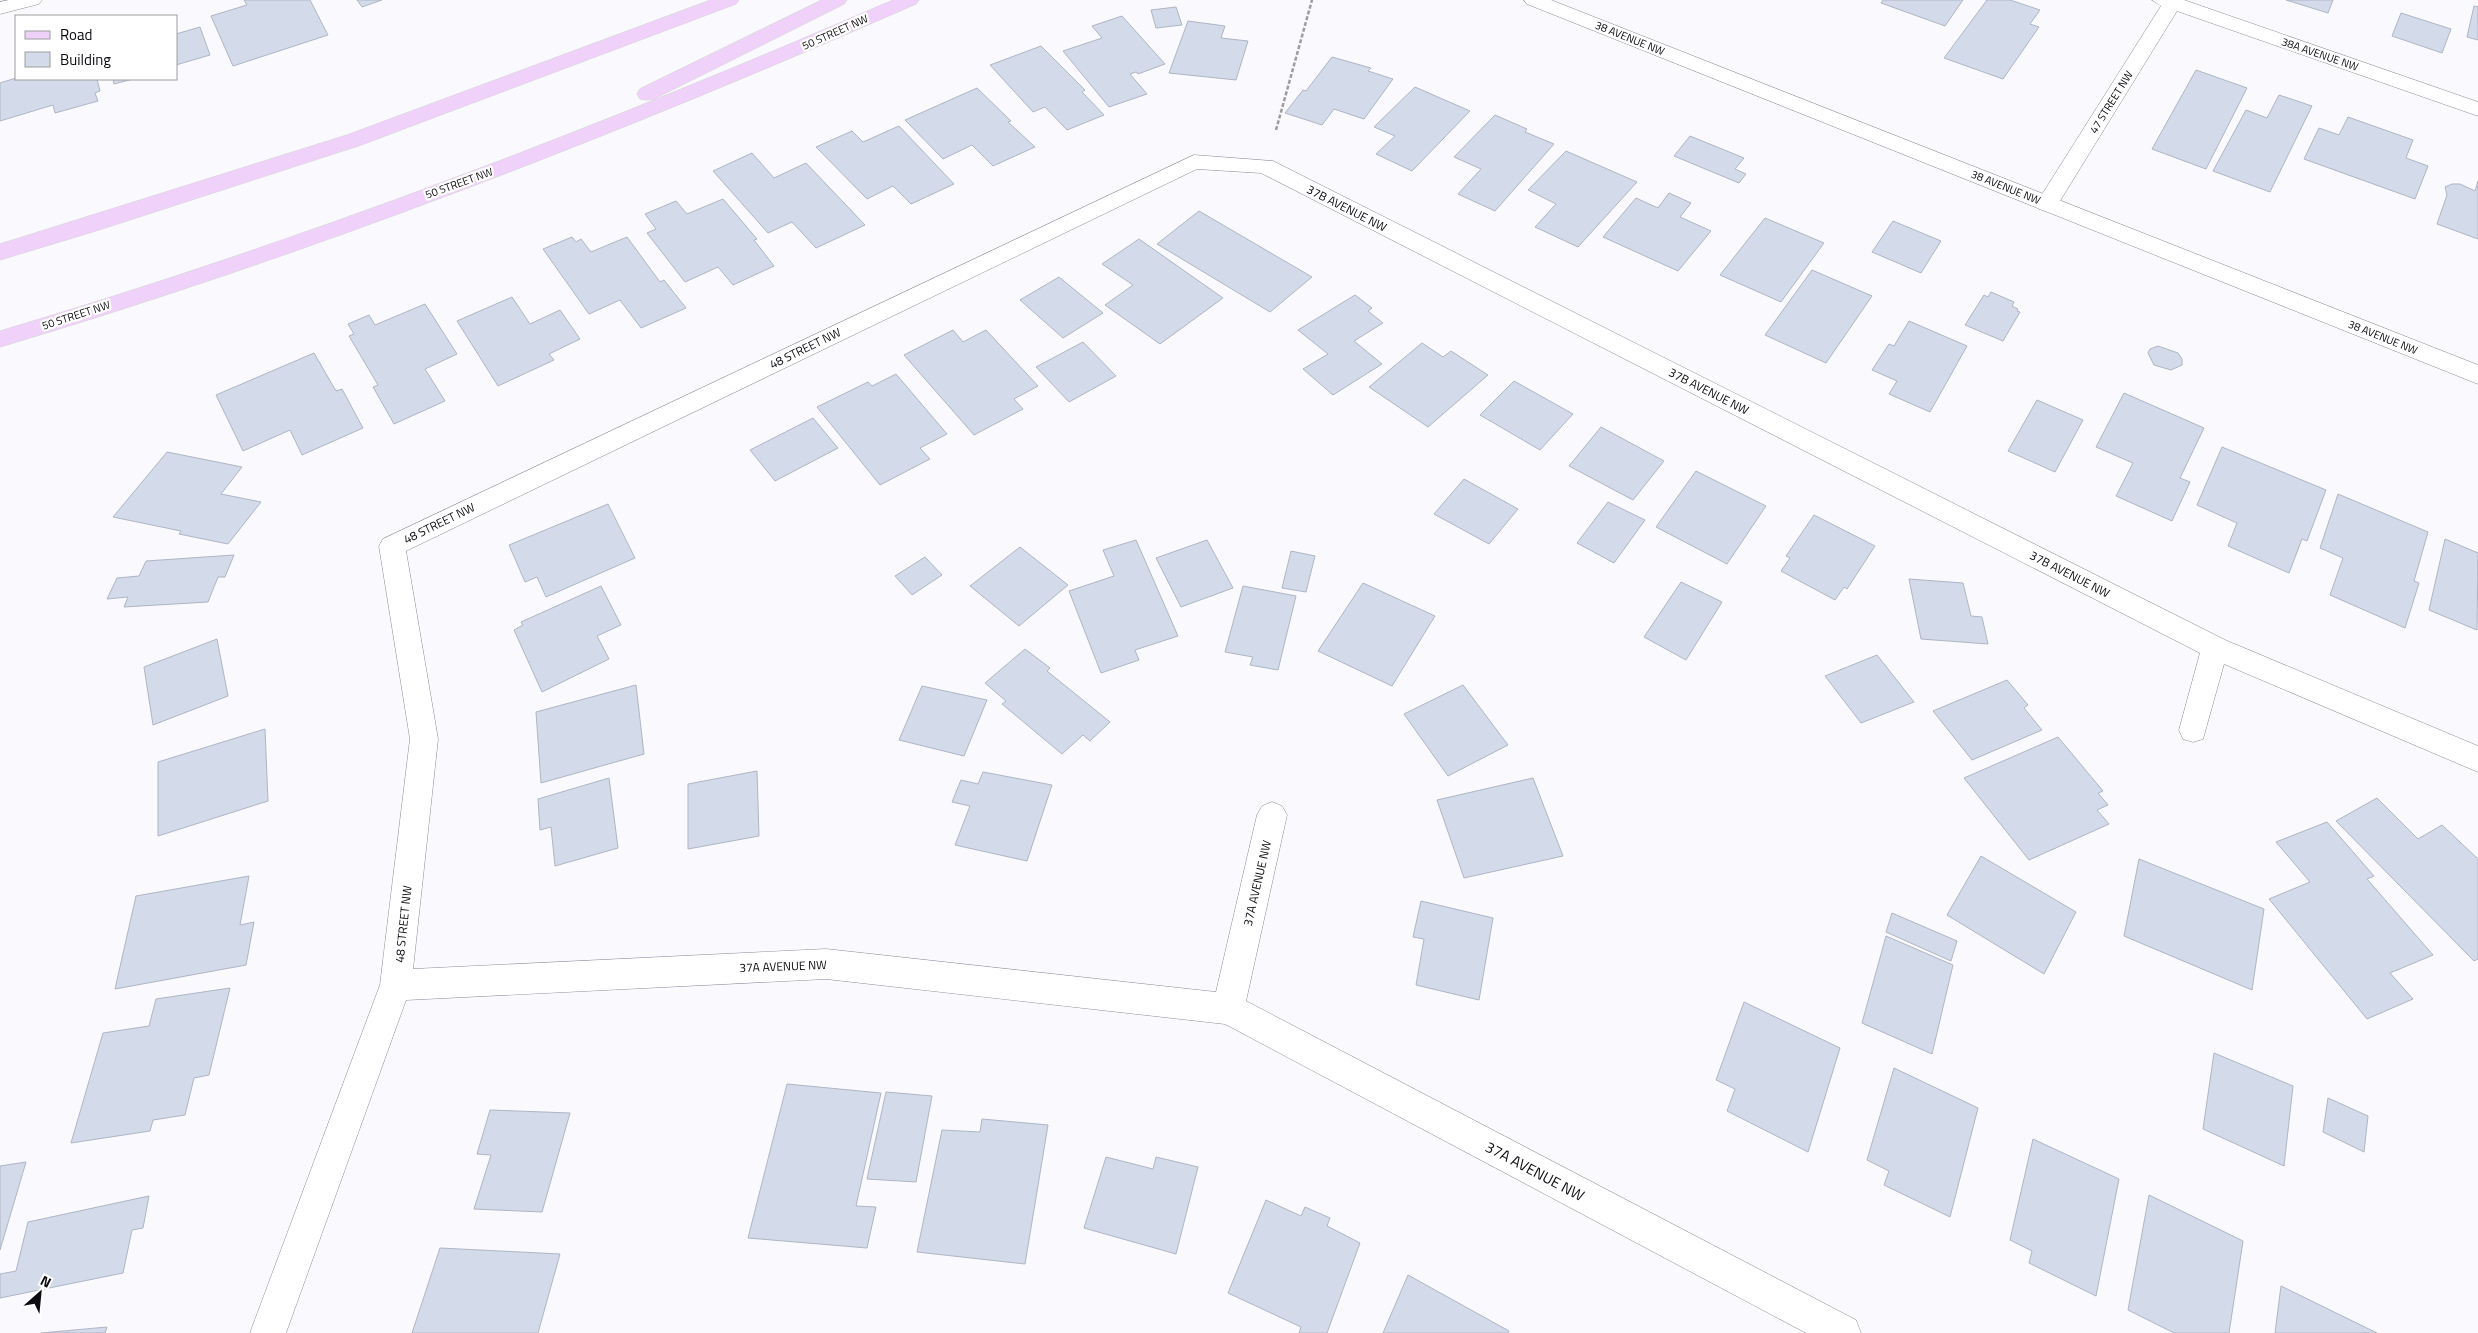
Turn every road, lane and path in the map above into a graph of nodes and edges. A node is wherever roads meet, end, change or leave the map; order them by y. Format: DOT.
graph roads {
  1 [pos="32,0"];
  2 [pos="729,0"];
  3 [pos="837,0"];
  4 [pos="908,0"];
  5 [pos="1312,0"];
  6 [pos="1534,0"];
  7 [pos="2169,1"];
  8 [pos="0,8"];
  9 [pos="2478,108"];
  10 [pos="527,158"];
  11 [pos="1194,162"];
  12 [pos="1265,166"];
  13 [pos="2047,204"];
  14 [pos="0,252"];
  15 [pos="0,339"];
  16 [pos="2478,375"];
  17 [pos="2216,648"];
  18 [pos="2194,730"];
  19 [pos="2478,759"];
  20 [pos="1272,815"];
  21 [pos="396,985"];
  22 [pos="1228,1009"];
  23 [pos="268,1333"];
  24 [pos="1843,1333"];
  1 -- 8 [label="street"];
  2 -- 14 [label="main road"];
  3 -- 10 [label="main road"];
  4 -- 10 [label="main road, 50 STREET NW"];
  5 -- 12 [label="path"];
  6 -- 13 [label="street, 38 AVENUE NW"];
  7 -- 9 [label="street, 38A AVENUE NW"];
  7 -- 13 [label="street, 47 STREET NW"];
  10 -- 15 [label="main road, 50 STREET NW"];
  11 -- 12 [label="street, 37B AVENUE NW"];
  11 -- 21 [label="street, 48 STREET NW"];
  12 -- 17 [label="street, 37B AVENUE NW"];
  13 -- 16 [label="street, 38 AVENUE NW"];
  17 -- 18 [label="street"];
  17 -- 19 [label="street, 37B AVENUE NW"];
  20 -- 22 [label="street, 37A AVENUE NW"];
  21 -- 22 [label="street, 37A AVENUE NW"];
  21 -- 23 [label="street, 48 STREET NW"];
  22 -- 24 [label="street, 37A AVENUE NW"];
}
